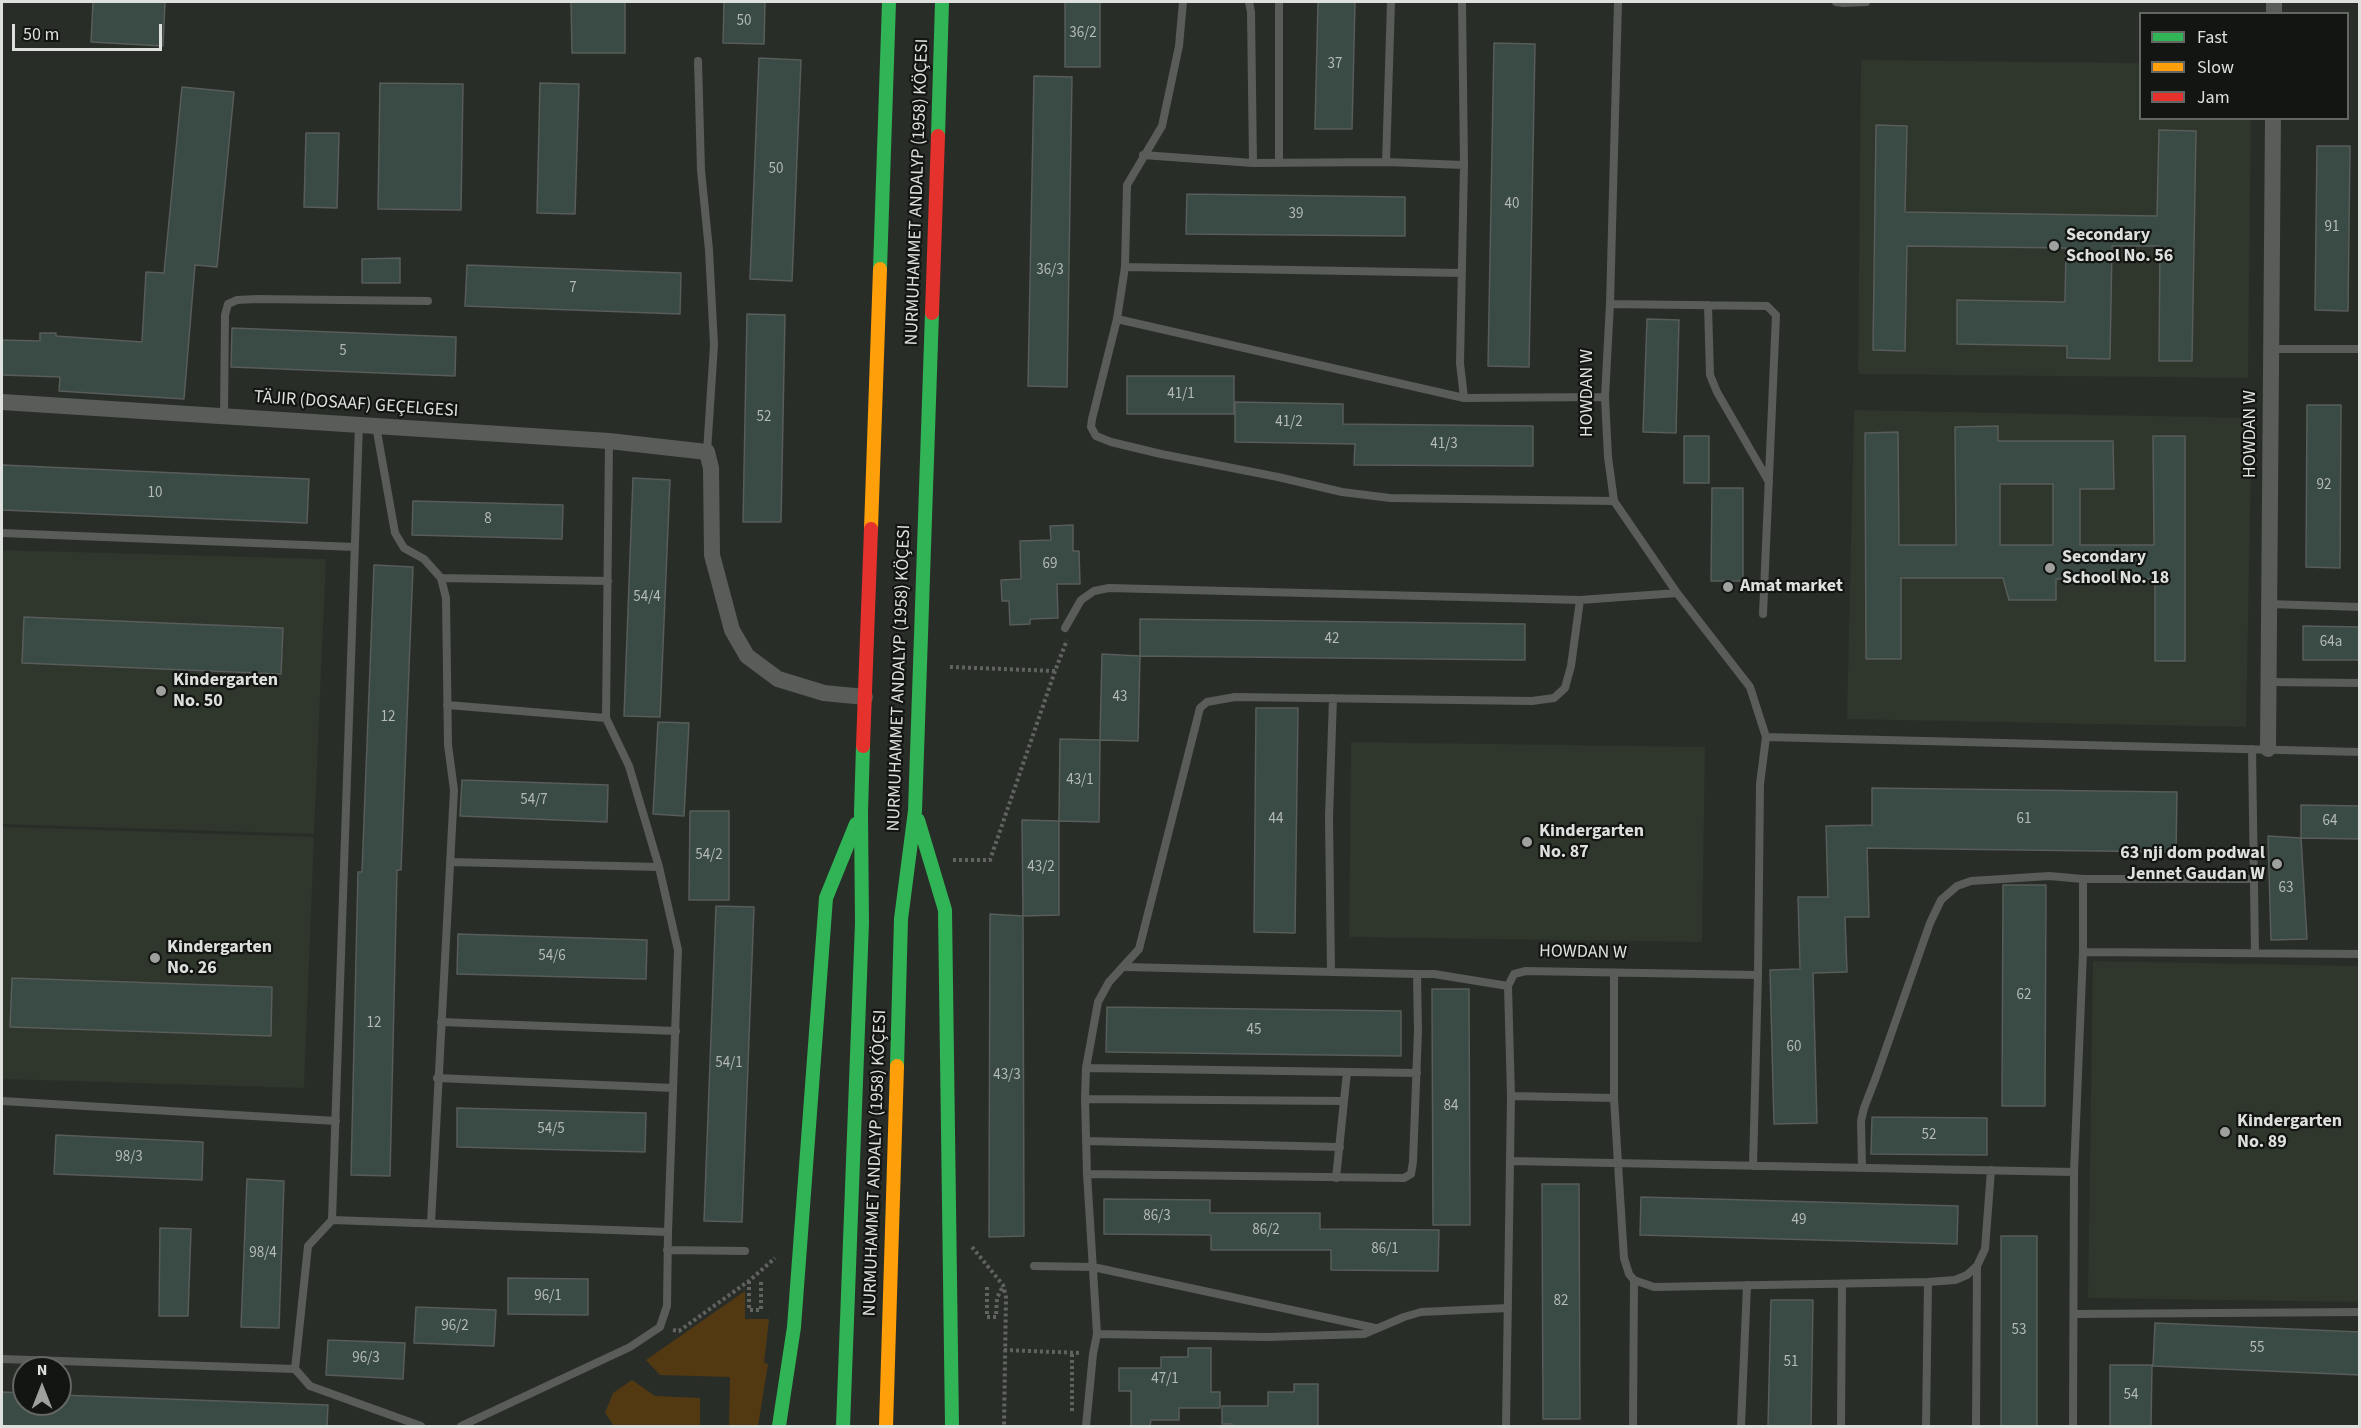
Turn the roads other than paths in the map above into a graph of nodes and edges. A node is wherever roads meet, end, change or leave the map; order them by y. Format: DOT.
graph roads {
  1 [pos="889,2"];
  2 [pos="942,2"];
  3 [pos="1183,2"];
  4 [pos="1249,2"];
  5 [pos="1280,2"];
  6 [pos="1391,2"];
  7 [pos="1462,2"];
  8 [pos="1618,2"];
  9 [pos="1836,2"];
  10 [pos="1866,2"];
  11 [pos="698,61"];
  12 [pos="2273,120"];
  13 [pos="1143,155"];
  14 [pos="1386,162"];
  15 [pos="1253,163"];
  16 [pos="1279,163"];
  17 [pos="1464,165"];
  18 [pos="1125,267"];
  19 [pos="1461,273"];
  20 [pos="428,301"];
  21 [pos="1610,304"];
  22 [pos="1708,305"];
  23 [pos="1117,319"];
  24 [pos="2360,349"];
  25 [pos="2271,350"];
  26 [pos="1605,397"];
  27 [pos="1464,398"];
  28 [pos="2,402"];
  29 [pos="224,416"];
  30 [pos="359,424"];
  31 [pos="376,426"];
  32 [pos="609,441"];
  33 [pos="707,452"];
  34 [pos="1769,483"];
  35 [pos="1614,501"];
  36 [pos="2,533"];
  37 [pos="355,547"];
  38 [pos="441,578"];
  39 [pos="608,581"];
  40 [pos="1677,593"];
  41 [pos="1580,600"];
  42 [pos="2269,604"];
  43 [pos="2360,607"];
  44 [pos="1763,614"];
  45 [pos="1067,624"];
  46 [pos="2269,682"];
  47 [pos="2360,683"];
  48 [pos="865,697"];
  49 [pos="1333,698"];
  50 [pos="447,705"];
  51 [pos="606,718"];
  52 [pos="1766,737"];
  53 [pos="2260,749"];
  54 [pos="2360,752"];
  55 [pos="915,811"];
  56 [pos="861,812"];
  57 [pos="450,862"];
  58 [pos="658,867"];
  59 [pos="2083,879"];
  60 [pos="2254,879"];
  61 [pos="2083,952"];
  62 [pos="2255,953"];
  63 [pos="2360,954"];
  64 [pos="1125,967"];
  65 [pos="1331,972"];
  66 [pos="1417,974"];
  67 [pos="1614,974"];
  68 [pos="1758,975"];
  69 [pos="1508,986"];
  70 [pos="441,1022"];
  71 [pos="676,1030"];
  72 [pos="1086,1068"];
  73 [pos="1347,1072"];
  74 [pos="1417,1073"];
  75 [pos="437,1078"];
  76 [pos="673,1088"];
  77 [pos="1511,1096"];
  78 [pos="1614,1098"];
  79 [pos="1084,1099"];
  80 [pos="2,1101"];
  81 [pos="1344,1101"];
  82 [pos="336,1121"];
  83 [pos="1086,1141"];
  84 [pos="1340,1147"];
  85 [pos="1510,1161"];
  86 [pos="1618,1164"];
  87 [pos="1754,1166"];
  88 [pos="1862,1168"];
  89 [pos="1991,1170"];
  90 [pos="2074,1172"];
  91 [pos="1087,1174"];
  92 [pos="1336,1178"];
  93 [pos="332,1220"];
  94 [pos="431,1223"];
  95 [pos="668,1232"];
  96 [pos="667,1250"];
  97 [pos="745,1251"];
  98 [pos="1034,1266"];
  99 [pos="1977,1266"];
  100 [pos="1093,1267"];
  101 [pos="1634,1280"];
  102 [pos="1928,1282"];
  103 [pos="1842,1284"];
  104 [pos="1747,1285"];
  105 [pos="1508,1308"];
  106 [pos="2360,1312"];
  107 [pos="2074,1314"];
  108 [pos="1375,1328"];
  109 [pos="1097,1334"];
  110 [pos="2,1359"];
  111 [pos="295,1369"];
  112 [pos="421,1426"];
  113 [pos="461,1426"];
  114 [pos="779,1426"];
  115 [pos="843,1426"];
  116 [pos="886,1426"];
  117 [pos="952,1426"];
  118 [pos="1086,1426"];
  119 [pos="1506,1426"];
  120 [pos="1633,1426"];
  121 [pos="1741,1426"];
  122 [pos="1840,1426"];
  123 [pos="1926,1426"];
  124 [pos="1976,1426"];
  125 [pos="2073,1426"];
  1 -- 48 [label="main road, NURMUHAMMET ANDALYP (1958) KÖÇESI"];
  2 -- 55 [label="main road, NURMUHAMMET ANDALYP (1958) KÖÇESI"];
  3 -- 13 [label="lane"];
  4 -- 15 [label="lane"];
  5 -- 16 [label="lane"];
  6 -- 14 [label="lane"];
  7 -- 17 [label="lane"];
  8 -- 21 [label="lane, HOWDAN W"];
  9 -- 10 [label="lane"];
  11 -- 33 [label="lane"];
  12 -- 25 [label="street, HOWDAN W"];
  13 -- 15 [label="lane"];
  13 -- 18 [label="lane"];
  14 -- 16 [label="lane"];
  14 -- 17 [label="lane"];
  15 -- 16 [label="lane"];
  17 -- 19 [label="lane"];
  18 -- 19 [label="lane"];
  18 -- 23 [label="lane"];
  19 -- 27 [label="lane"];
  20 -- 29 [label="lane"];
  21 -- 22 [label="lane"];
  21 -- 26 [label="lane, HOWDAN W"];
  22 -- 34 [label="lane"];
  22 -- 34 [label="lane"];
  23 -- 27 [label="lane"];
  23 -- 35 [label="lane"];
  24 -- 25 [label="lane"];
  25 -- 42 [label="street, HOWDAN W"];
  26 -- 27 [label="lane"];
  26 -- 35 [label="lane, HOWDAN W"];
  28 -- 29 [label="street, TÄJIR (DOSAAF) GEÇELGESI"];
  29 -- 30 [label="street, TÄJIR (DOSAAF) GEÇELGESI"];
  30 -- 31 [label="street, TÄJIR (DOSAAF) GEÇELGESI"];
  30 -- 37 [label="lane"];
  31 -- 32 [label="street, TÄJIR (DOSAAF) GEÇELGESI"];
  31 -- 38 [label="lane"];
  32 -- 33 [label="street, TÄJIR (DOSAAF) GEÇELGESI"];
  32 -- 39 [label="lane"];
  33 -- 48 [label="street"];
  34 -- 44 [label="lane"];
  35 -- 40 [label="lane, HOWDAN W"];
  36 -- 37 [label="lane"];
  37 -- 82 [label="lane"];
  38 -- 39 [label="lane"];
  38 -- 50 [label="lane"];
  39 -- 51 [label="lane"];
  40 -- 41 [label="lane"];
  40 -- 52 [label="lane, HOWDAN W"];
  41 -- 45 [label="lane"];
  41 -- 49 [label="lane"];
  42 -- 43 [label="lane"];
  42 -- 46 [label="street, HOWDAN W"];
  46 -- 47 [label="lane"];
  46 -- 53 [label="street, HOWDAN W"];
  48 -- 56 [label="main road, NURMUHAMMET ANDALYP (1958) KÖÇESI"];
  49 -- 64 [label="lane"];
  49 -- 65 [label="lane"];
  50 -- 51 [label="lane"];
  50 -- 57 [label="lane"];
  51 -- 58 [label="lane"];
  52 -- 53 [label="lane"];
  52 -- 68 [label="lane, HOWDAN W"];
  53 -- 54 [label="lane"];
  53 -- 60 [label="lane"];
  55 -- 116 [label="main road, NURMUHAMMET ANDALYP (1958) KÖÇESI"];
  55 -- 117 [label="main road"];
  56 -- 114 [label="main road"];
  56 -- 115 [label="main road, NURMUHAMMET ANDALYP (1958) KÖÇESI"];
  57 -- 58 [label="lane"];
  57 -- 70 [label="lane"];
  58 -- 71 [label="lane"];
  59 -- 60 [label="lane"];
  59 -- 61 [label="lane"];
  59 -- 88 [label="lane"];
  60 -- 62 [label="lane"];
  61 -- 62 [label="lane"];
  61 -- 90 [label="lane"];
  62 -- 63 [label="lane"];
  64 -- 65 [label="lane"];
  64 -- 72 [label="lane"];
  65 -- 66 [label="lane"];
  66 -- 69 [label="lane"];
  66 -- 74 [label="lane"];
  67 -- 68 [label="lane, HOWDAN W"];
  67 -- 69 [label="lane, HOWDAN W"];
  67 -- 78 [label="lane"];
  68 -- 87 [label="lane"];
  69 -- 77 [label="lane"];
  70 -- 71 [label="lane"];
  70 -- 75 [label="lane"];
  71 -- 76 [label="lane"];
  72 -- 73 [label="lane"];
  72 -- 79 [label="lane"];
  73 -- 74 [label="lane"];
  73 -- 81 [label="lane"];
  74 -- 92 [label="lane"];
  75 -- 76 [label="lane"];
  75 -- 94 [label="lane"];
  76 -- 95 [label="lane"];
  77 -- 78 [label="lane"];
  77 -- 85 [label="lane"];
  78 -- 86 [label="lane"];
  79 -- 81 [label="lane"];
  79 -- 83 [label="lane"];
  80 -- 82 [label="lane"];
  81 -- 84 [label="lane"];
  82 -- 93 [label="lane"];
  83 -- 84 [label="lane"];
  83 -- 91 [label="lane"];
  84 -- 92 [label="lane"];
  85 -- 86 [label="lane"];
  85 -- 105 [label="lane"];
  86 -- 87 [label="lane"];
  86 -- 101 [label="lane"];
  87 -- 88 [label="lane"];
  88 -- 89 [label="lane"];
  89 -- 90 [label="lane"];
  89 -- 99 [label="lane"];
  90 -- 107 [label="lane"];
  91 -- 92 [label="lane"];
  91 -- 100 [label="lane"];
  93 -- 94 [label="lane"];
  93 -- 111 [label="lane"];
  94 -- 95 [label="lane"];
  95 -- 96 [label="lane"];
  96 -- 97 [label="lane"];
  96 -- 113 [label="lane"];
  98 -- 100 [label="lane"];
  99 -- 102 [label="lane"];
  99 -- 124 [label="lane"];
  100 -- 108 [label="lane"];
  100 -- 109 [label="lane"];
  101 -- 104 [label="lane"];
  101 -- 120 [label="lane"];
  102 -- 103 [label="lane"];
  102 -- 123 [label="lane"];
  103 -- 104 [label="lane"];
  103 -- 122 [label="lane"];
  104 -- 121 [label="lane"];
  105 -- 108 [label="lane"];
  105 -- 119 [label="lane"];
  106 -- 107 [label="lane"];
  107 -- 125 [label="lane"];
  108 -- 109 [label="lane"];
  109 -- 118 [label="lane"];
  110 -- 111 [label="lane"];
  111 -- 112 [label="lane"];
}
